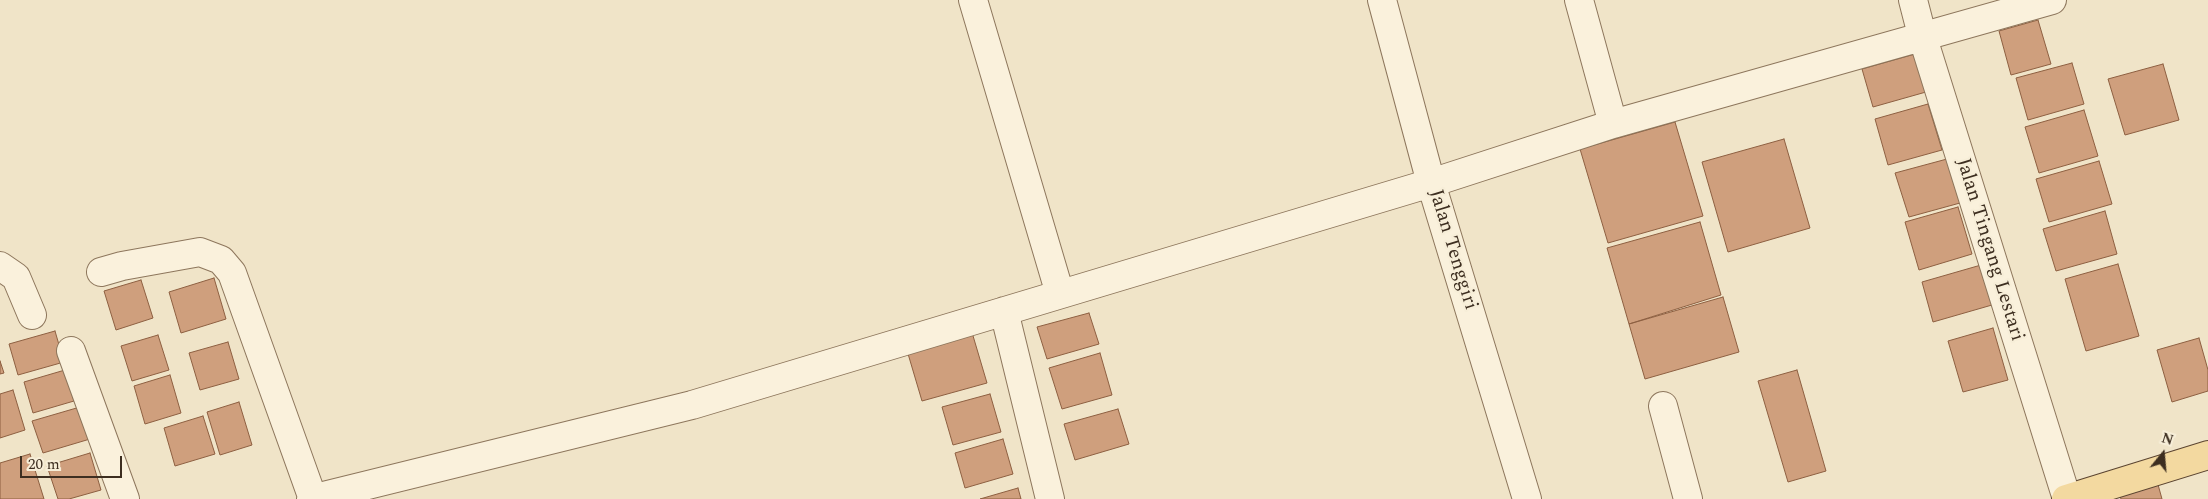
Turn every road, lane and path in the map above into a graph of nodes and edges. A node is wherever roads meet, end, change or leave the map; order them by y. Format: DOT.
graph roads {
  1 [pos="973,0"];
  2 [pos="1382,0"];
  3 [pos="1579,0"];
  4 [pos="1913,0"];
  5 [pos="2052,0"];
  6 [pos="1922,35"];
  7 [pos="1613,124"];
  8 [pos="1431,183"];
  9 [pos="0,266"];
  10 [pos="101,272"];
  11 [pos="1060,294"];
  12 [pos="1004,311"];
  13 [pos="32,315"];
  14 [pos="72,351"];
  15 [pos="1663,406"];
  16 [pos="2208,455"];
  17 [pos="125,499"];
  18 [pos="312,499"];
  19 [pos="1050,499"];
  20 [pos="1527,499"];
  21 [pos="1688,499"];
  22 [pos="2067,499"];
  1 -- 11 [label="street"];
  2 -- 8 [label="street, Jalan Tenggiri"];
  3 -- 7 [label="street"];
  4 -- 6 [label="street, Jalan Tingang Lestari"];
  5 -- 6 [label="street"];
  6 -- 7 [label="street"];
  6 -- 22 [label="street, Jalan Tingang Lestari"];
  7 -- 8 [label="street"];
  8 -- 11 [label="street"];
  8 -- 20 [label="street, Jalan Tenggiri"];
  9 -- 13 [label="street"];
  10 -- 18 [label="street"];
  11 -- 12 [label="street"];
  12 -- 18 [label="street"];
  12 -- 19 [label="street"];
  14 -- 17 [label="street"];
  15 -- 21 [label="street"];
  16 -- 22 [label="main road"];
}
